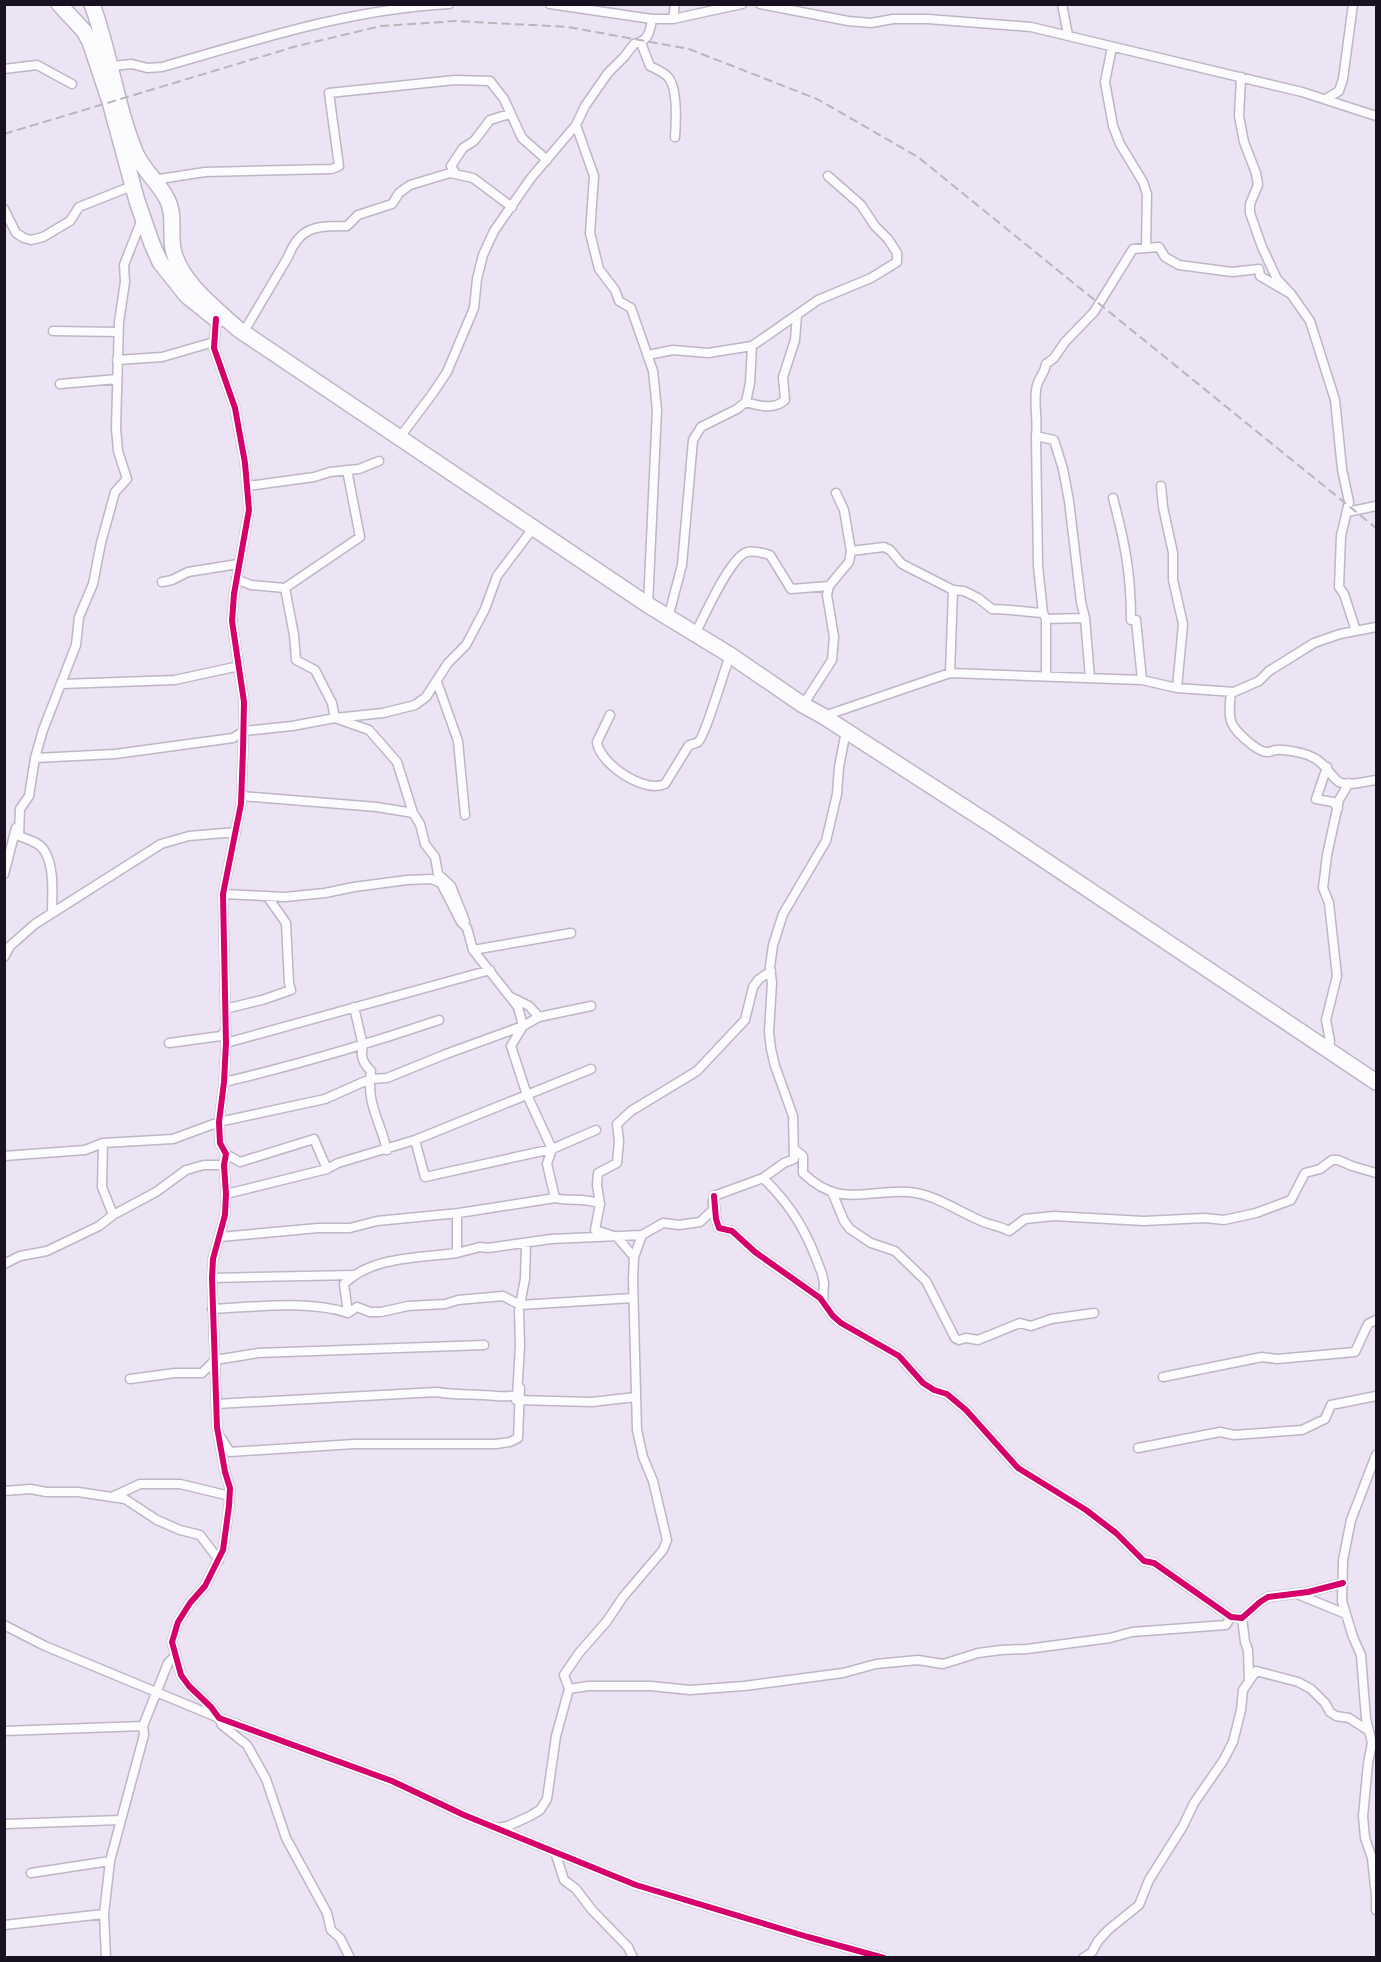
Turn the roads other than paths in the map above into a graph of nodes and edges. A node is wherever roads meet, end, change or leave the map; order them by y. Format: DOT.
graph roads {
  1 [pos="59,4"];
  2 [pos="92,4"];
  3 [pos="449,4"];
  4 [pos="675,4"];
  5 [pos="708,4"];
  6 [pos="742,4"];
  7 [pos="1062,4"];
  8 [pos="1353,4"];
  9 [pos="555,5"];
  10 [pos="764,5"];
  11 [pos="606,9"];
  12 [pos="703,14"];
  13 [pos="652,20"];
  14 [pos="673,20"];
  15 [pos="1068,35"];
  16 [pos="641,43"];
  17 [pos="1112,47"];
  18 [pos="111,66"];
  19 [pos="4,69"];
  20 [pos="1240,77"];
  21 [pos="72,84"];
  22 [pos="1326,99"];
  23 [pos="509,114"];
  24 [pos="1377,116"];
  25 [pos="576,125"];
  26 [pos="675,137"];
  27 [pos="547,160"];
  28 [pos="456,174"];
  29 [pos="828,176"];
  30 [pos="152,180"];
  31 [pos="132,186"];
  32 [pos="512,207"];
  33 [pos="4,209"];
  34 [pos="143,218"];
  35 [pos="1146,247"];
  36 [pos="1291,294"];
  37 [pos="797,315"];
  38 [pos="216,320"];
  39 [pos="53,331"];
  40 [pos="241,331"];
  41 [pos="118,332"];
  42 [pos="214,342"];
  43 [pos="752,346"];
  44 [pos="648,355"];
  45 [pos="117,360"];
  46 [pos="117,379"];
  47 [pos="60,384"];
  48 [pos="746,402"];
  49 [pos="1036,436"];
  50 [pos="400,437"];
  51 [pos="379,461"];
  52 [pos="347,470"];
  53 [pos="248,486"];
  54 [pos="1161,486"];
  55 [pos="836,493"];
  56 [pos="1113,498"];
  57 [pos="1377,506"];
  58 [pos="1347,512"];
  59 [pos="534,527"];
  60 [pos="851,551"];
  61 [pos="238,564"];
  62 [pos="236,579"];
  63 [pos="162,582"];
  64 [pos="829,586"];
  65 [pos="285,588"];
  66 [pos="953,590"];
  67 [pos="648,605"];
  68 [pos="1045,616"];
  69 [pos="668,618"];
  70 [pos="1085,618"];
  71 [pos="1377,627"];
  72 [pos="1356,631"];
  73 [pos="694,634"];
  74 [pos="730,655"];
  75 [pos="239,666"];
  76 [pos="950,674"];
  77 [pos="1047,676"];
  78 [pos="1090,678"];
  79 [pos="1142,680"];
  80 [pos="437,682"];
  81 [pos="62,684"];
  82 [pos="1177,688"];
  83 [pos="1230,692"];
  84 [pos="803,705"];
  85 [pos="610,715"];
  86 [pos="823,716"];
  87 [pos="335,718"];
  88 [pos="244,731"];
  89 [pos="846,731"];
  90 [pos="35,758"];
  91 [pos="1327,767"];
  92 [pos="1377,780"];
  93 [pos="1349,783"];
  94 [pos="241,796"];
  95 [pos="1338,808"];
  96 [pos="20,809"];
  97 [pos="413,813"];
  98 [pos="465,815"];
  99 [pos="236,832"];
  100 [pos="4,874"];
  101 [pos="438,874"];
  102 [pos="354,887"];
  103 [pos="223,894"];
  104 [pos="267,896"];
  105 [pos="52,913"];
  106 [pos="467,928"];
  107 [pos="571,933"];
  108 [pos="473,950"];
  109 [pos="4,957"];
  110 [pos="490,970"];
  111 [pos="771,971"];
  112 [pos="503,990"];
  113 [pos="591,1006"];
  114 [pos="354,1007"];
  115 [pos="225,1009"];
  116 [pos="539,1017"];
  117 [pos="439,1020"];
  118 [pos="523,1026"];
  119 [pos="226,1029"];
  120 [pos="169,1043"];
  121 [pos="226,1043"];
  122 [pos="363,1046"];
  123 [pos="1328,1051"];
  124 [pos="591,1069"];
  125 [pos="370,1079"];
  126 [pos="224,1082"];
  127 [pos="1377,1082"];
  128 [pos="527,1095"];
  129 [pos="219,1122"];
  130 [pos="596,1130"];
  131 [pos="415,1140"];
  132 [pos="103,1143"];
  133 [pos="552,1149"];
  134 [pos="794,1149"];
  135 [pos="387,1150"];
  136 [pos="226,1154"];
  137 [pos="4,1156"];
  138 [pos="224,1165"];
  139 [pos="327,1168"];
  140 [pos="1377,1173"];
  141 [pos="763,1178"];
  142 [pos="832,1192"];
  143 [pos="226,1194"];
  144 [pos="714,1196"];
  145 [pos="555,1198"];
  146 [pos="600,1204"];
  147 [pos="459,1213"];
  148 [pos="113,1215"];
  149 [pos="642,1235"];
  150 [pos="220,1237"];
  151 [pos="617,1237"];
  152 [pos="526,1243"];
  153 [pos="457,1253"];
  154 [pos="634,1257"];
  155 [pos="4,1264"];
  156 [pos="354,1275"];
  157 [pos="212,1278"];
  158 [pos="633,1298"];
  159 [pos="824,1302"];
  160 [pos="520,1305"];
  161 [pos="212,1309"];
  162 [pos="348,1313"];
  163 [pos="1094,1313"];
  164 [pos="1377,1320"];
  165 [pos="484,1345"];
  166 [pos="519,1352"];
  167 [pos="215,1360"];
  168 [pos="1163,1377"];
  169 [pos="130,1379"];
  170 [pos="1377,1396"];
  171 [pos="635,1397"];
  172 [pos="490,1399"];
  173 [pos="520,1400"];
  174 [pos="216,1404"];
  175 [pos="218,1433"];
  176 [pos="1138,1448"];
  177 [pos="1377,1455"];
  178 [pos="4,1491"];
  179 [pos="230,1496"];
  180 [pos="112,1497"];
  181 [pos="219,1560"];
  182 [pos="1342,1583"];
  183 [pos="1296,1594"];
  184 [pos="1346,1614"];
  185 [pos="1231,1617"];
  186 [pos="1242,1618"];
  187 [pos="4,1625"];
  188 [pos="1248,1650"];
  189 [pos="175,1656"];
  190 [pos="1256,1671"];
  191 [pos="1249,1680"];
  192 [pos="569,1689"];
  193 [pos="157,1693"];
  194 [pos="219,1718"];
  195 [pos="143,1726"];
  196 [pos="4,1731"];
  197 [pos="1369,1731"];
  198 [pos="120,1820"];
  199 [pos="5,1824"];
  200 [pos="495,1828"];
  201 [pos="555,1852"];
  202 [pos="110,1860"];
  203 [pos="31,1873"];
  204 [pos="1377,1897"];
  205 [pos="1377,1911"];
  206 [pos="104,1914"];
  207 [pos="4,1925"];
  208 [pos="106,1958"];
  209 [pos="351,1958"];
  210 [pos="633,1958"];
  211 [pos="884,1958"];
  212 [pos="1083,1958"];
  1 -- 31 [label="highway"];
  2 -- 18 [label="highway"];
  3 -- 18 [label="street"];
  4 -- 14 [label="street"];
  5 -- 12 [label="street"];
  6 -- 12 [label="street"];
  7 -- 15 [label="street"];
  8 -- 22 [label="street"];
  9 -- 11 [label="street"];
  10 -- 15 [label="street"];
  11 -- 13 [label="street"];
  12 -- 14 [label="street"];
  13 -- 14 [label="street"];
  13 -- 16 [label="street"];
  15 -- 17 [label="street"];
  16 -- 25 [label="street"];
  16 -- 26 [label="street"];
  17 -- 20 [label="street"];
  17 -- 35 [label="street"];
  18 -- 30 [label="highway"];
  19 -- 21 [label="street"];
  20 -- 22 [label="street"];
  20 -- 36 [label="street"];
  22 -- 24 [label="street"];
  23 -- 27 [label="street"];
  23 -- 28 [label="street"];
  23 -- 30 [label="street"];
  25 -- 27 [label="street"];
  25 -- 44 [label="street"];
  27 -- 32 [label="street"];
  28 -- 32 [label="street"];
  28 -- 40 [label="street"];
  29 -- 37 [label="street"];
  30 -- 40 [label="highway"];
  31 -- 33 [label="street"];
  31 -- 34 [label="highway"];
  32 -- 50 [label="street"];
  34 -- 38 [label="highway"];
  34 -- 41 [label="street"];
  35 -- 36 [label="street"];
  35 -- 49 [label="street"];
  36 -- 58 [label="street"];
  37 -- 43 [label="street"];
  37 -- 48 [label="street"];
  38 -- 40 [label="highway"];
  38 -- 42 [label="street"];
  39 -- 41 [label="street"];
  40 -- 50 [label="highway"];
  41 -- 45 [label="street"];
  42 -- 45 [label="street"];
  42 -- 53 [label="street"];
  43 -- 44 [label="street"];
  43 -- 48 [label="street"];
  44 -- 67 [label="street"];
  45 -- 46 [label="street"];
  46 -- 47 [label="street"];
  46 -- 81 [label="street"];
  48 -- 69 [label="street"];
  49 -- 68 [label="street"];
  49 -- 70 [label="street"];
  50 -- 59 [label="highway"];
  51 -- 52 [label="street"];
  52 -- 53 [label="street"];
  52 -- 65 [label="street"];
  53 -- 61 [label="street"];
  54 -- 82 [label="street"];
  55 -- 60 [label="street"];
  56 -- 79 [label="street"];
  57 -- 58 [label="street"];
  58 -- 72 [label="street"];
  59 -- 67 [label="highway"];
  59 -- 80 [label="street"];
  60 -- 64 [label="street"];
  60 -- 66 [label="street"];
  61 -- 62 [label="street"];
  61 -- 63 [label="street"];
  62 -- 65 [label="street"];
  62 -- 75 [label="street"];
  64 -- 73 [label="street"];
  64 -- 84 [label="street"];
  65 -- 87 [label="street"];
  66 -- 68 [label="street"];
  66 -- 76 [label="street"];
  67 -- 69 [label="highway"];
  68 -- 70 [label="street"];
  68 -- 77 [label="street"];
  69 -- 73 [label="highway"];
  70 -- 78 [label="street"];
  71 -- 72 [label="street"];
  72 -- 83 [label="street"];
  73 -- 74 [label="highway"];
  74 -- 84 [label="highway"];
  74 -- 85 [label="street"];
  75 -- 81 [label="street"];
  75 -- 88 [label="street"];
  76 -- 77 [label="street"];
  76 -- 86 [label="street"];
  77 -- 78 [label="street"];
  78 -- 79 [label="street"];
  79 -- 82 [label="street"];
  80 -- 87 [label="street"];
  80 -- 98 [label="street"];
  81 -- 90 [label="street"];
  82 -- 83 [label="street"];
  83 -- 91 [label="street"];
  84 -- 86 [label="highway"];
  86 -- 89 [label="highway"];
  87 -- 88 [label="street"];
  87 -- 97 [label="street"];
  88 -- 90 [label="street"];
  88 -- 94 [label="street"];
  89 -- 111 [label="street"];
  89 -- 123 [label="highway"];
  90 -- 96 [label="street"];
  91 -- 93 [label="street"];
  91 -- 95 [label="street"];
  92 -- 93 [label="street"];
  93 -- 95 [label="street"];
  94 -- 97 [label="street"];
  94 -- 99 [label="street"];
  95 -- 123 [label="street"];
  96 -- 100 [label="street"];
  96 -- 105 [label="street"];
  97 -- 101 [label="street"];
  99 -- 103 [label="street"];
  99 -- 105 [label="street"];
  101 -- 102 [label="street"];
  101 -- 106 [label="street"];
  102 -- 104 [label="street"];
  102 -- 106 [label="street"];
  103 -- 104 [label="street"];
  103 -- 115 [label="street"];
  104 -- 115 [label="street"];
  105 -- 109 [label="street"];
  106 -- 108 [label="street"];
  107 -- 108 [label="street"];
  108 -- 110 [label="street"];
  110 -- 112 [label="street"];
  110 -- 114 [label="street"];
  111 -- 134 [label="street"];
  111 -- 146 [label="street"];
  112 -- 116 [label="street"];
  112 -- 118 [label="street"];
  113 -- 116 [label="street"];
  114 -- 121 [label="street"];
  114 -- 122 [label="street"];
  115 -- 119 [label="street"];
  116 -- 118 [label="street"];
  117 -- 122 [label="street"];
  118 -- 125 [label="street"];
  118 -- 128 [label="street"];
  119 -- 120 [label="street"];
  119 -- 121 [label="street"];
  121 -- 126 [label="street"];
  122 -- 125 [label="street"];
  122 -- 126 [label="street"];
  123 -- 127 [label="highway"];
  124 -- 128 [label="street"];
  125 -- 129 [label="street"];
  125 -- 135 [label="street"];
  126 -- 129 [label="street"];
  128 -- 131 [label="street"];
  128 -- 133 [label="street"];
  129 -- 132 [label="street"];
  129 -- 136 [label="street"];
  130 -- 133 [label="street"];
  131 -- 133 [label="street"];
  131 -- 135 [label="street"];
  132 -- 137 [label="street"];
  132 -- 148 [label="street"];
  133 -- 145 [label="street"];
  134 -- 141 [label="street"];
  134 -- 142 [label="street"];
  135 -- 139 [label="street"];
  136 -- 138 [label="street"];
  136 -- 139 [label="street"];
  138 -- 143 [label="street"];
  138 -- 148 [label="street"];
  139 -- 143 [label="street"];
  140 -- 142 [label="street"];
  141 -- 144 [label="street"];
  141 -- 159 [label="street"];
  142 -- 163 [label="street"];
  143 -- 150 [label="street"];
  144 -- 149 [label="street"];
  144 -- 159 [label="street"];
  145 -- 146 [label="street"];
  145 -- 147 [label="street"];
  146 -- 151 [label="street"];
  147 -- 150 [label="street"];
  147 -- 153 [label="street"];
  148 -- 155 [label="street"];
  149 -- 151 [label="street"];
  149 -- 154 [label="street"];
  150 -- 157 [label="street"];
  151 -- 152 [label="street"];
  151 -- 154 [label="street"];
  152 -- 153 [label="street"];
  152 -- 160 [label="street"];
  153 -- 156 [label="street"];
  154 -- 158 [label="street"];
  156 -- 157 [label="street"];
  156 -- 162 [label="street"];
  157 -- 161 [label="street"];
  158 -- 160 [label="street"];
  158 -- 171 [label="street"];
  159 -- 185 [label="street"];
  160 -- 162 [label="street"];
  160 -- 166 [label="street"];
  161 -- 162 [label="street"];
  161 -- 167 [label="street"];
  164 -- 168 [label="street"];
  165 -- 167 [label="street"];
  166 -- 173 [label="street"];
  166 -- 174 [label="street"];
  167 -- 169 [label="street"];
  167 -- 174 [label="street"];
  170 -- 176 [label="street"];
  171 -- 173 [label="street"];
  171 -- 192 [label="street"];
  172 -- 173 [label="street"];
  173 -- 175 [label="street"];
  174 -- 175 [label="street"];
  175 -- 179 [label="street"];
  177 -- 182 [label="street"];
  178 -- 180 [label="street"];
  179 -- 180 [label="street"];
  179 -- 181 [label="street"];
  180 -- 181 [label="street"];
  181 -- 189 [label="street"];
  182 -- 183 [label="street"];
  182 -- 184 [label="street"];
  183 -- 184 [label="street"];
  183 -- 186 [label="street"];
  184 -- 197 [label="street"];
  185 -- 186 [label="street"];
  185 -- 192 [label="street"];
  186 -- 188 [label="street"];
  187 -- 193 [label="street"];
  188 -- 190 [label="street"];
  188 -- 191 [label="street"];
  189 -- 193 [label="street"];
  189 -- 194 [label="street"];
  190 -- 191 [label="street"];
  190 -- 197 [label="street"];
  191 -- 212 [label="street"];
  192 -- 200 [label="street"];
  193 -- 194 [label="street"];
  193 -- 195 [label="street"];
  194 -- 200 [label="street"];
  194 -- 209 [label="street"];
  195 -- 196 [label="street"];
  195 -- 198 [label="street"];
  197 -- 204 [label="street"];
  198 -- 199 [label="street"];
  198 -- 202 [label="street"];
  200 -- 201 [label="street"];
  201 -- 210 [label="street"];
  201 -- 211 [label="street"];
  202 -- 203 [label="street"];
  202 -- 206 [label="street"];
  204 -- 205 [label="street"];
  206 -- 207 [label="street"];
  206 -- 208 [label="street"];
}
